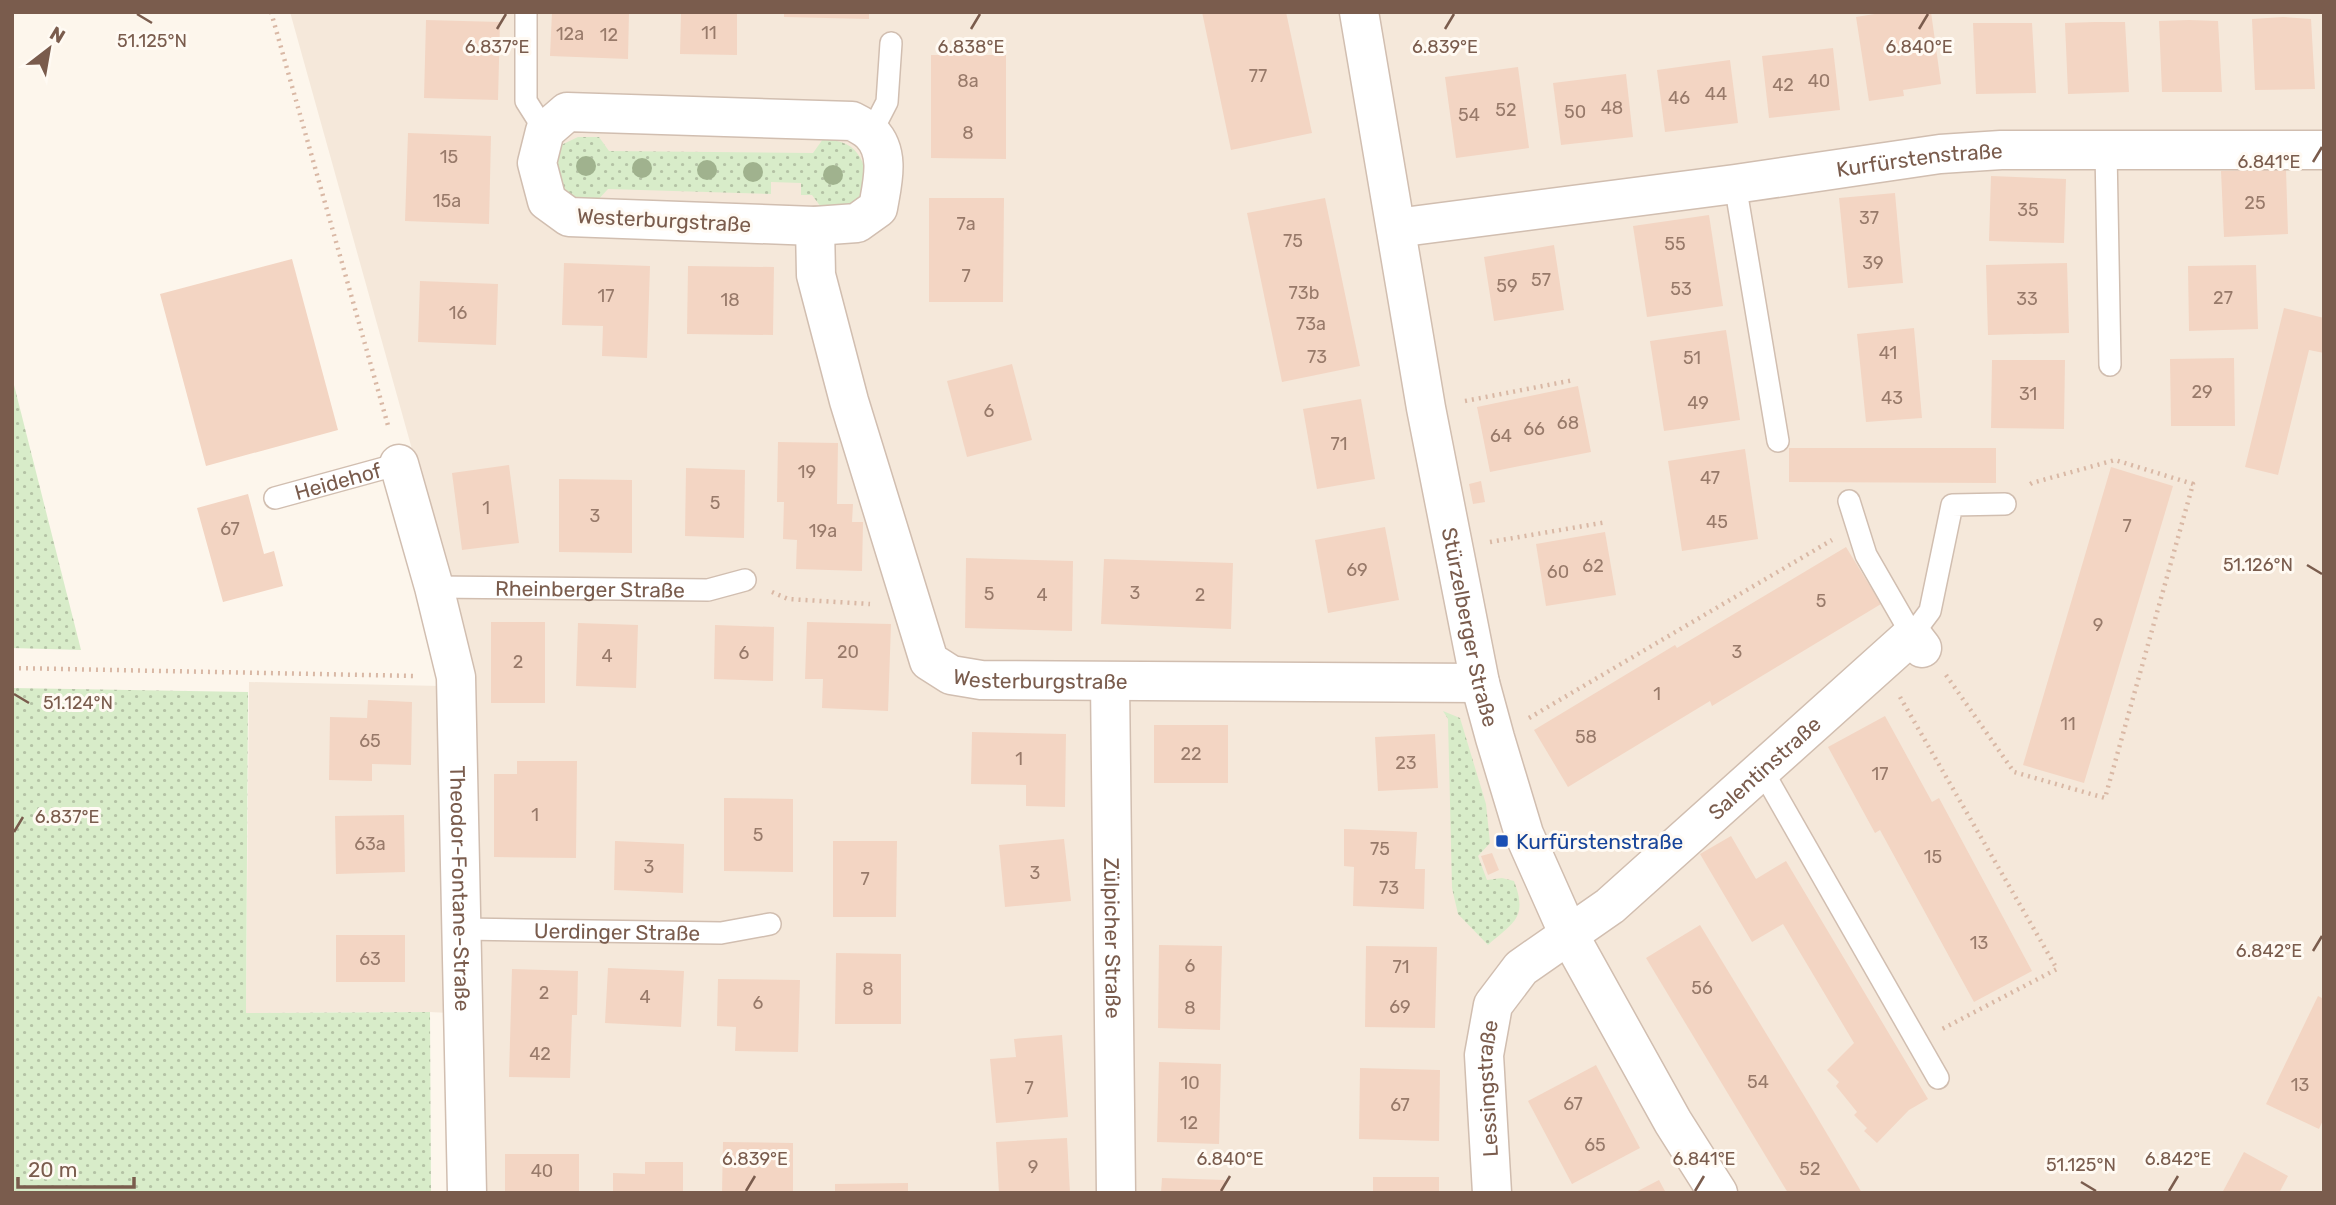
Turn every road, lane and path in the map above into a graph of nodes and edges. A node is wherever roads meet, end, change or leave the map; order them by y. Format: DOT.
graph roads {
  1 [pos="271,12"];
  2 [pos="526,12"];
  3 [pos="1359,12"];
  4 [pos="891,43"];
  5 [pos="545,131"];
  6 [pos="871,133"];
  7 [pos="2323,150"];
  8 [pos="2106,151"];
  9 [pos="1735,184"];
  10 [pos="815,226"];
  11 [pos="1396,228"];
  12 [pos="2110,365"];
  13 [pos="1574,380"];
  14 [pos="1426,408"];
  15 [pos="1779,441"];
  16 [pos="399,464"];
  17 [pos="275,498"];
  18 [pos="1849,500"];
  19 [pos="2005,504"];
  20 [pos="1607,522"];
  21 [pos="1857,525"];
  22 [pos="1455,548"];
  23 [pos="745,580"];
  24 [pos="434,587"];
  25 [pos="912,610"];
  26 [pos="1917,642"];
  27 [pos="1881,663"];
  28 [pos="12,668"];
  29 [pos="456,677"];
  30 [pos="1110,682"];
  31 [pos="1480,683"];
  32 [pos="1495,738"];
  33 [pos="1762,770"];
  34 [pos="770,924"];
  35 [pos="463,929"];
  36 [pos="1569,936"];
  37 [pos="1918,1041"];
  38 [pos="1938,1077"];
  39 [pos="467,1193"];
  40 [pos="1116,1193"];
  41 [pos="1492,1193"];
  42 [pos="1718,1193"];
  1 -- 16 [label="path"];
  2 -- 5 [label="lane"];
  3 -- 11 [label="street, Stürzelberger Straße"];
  4 -- 6 [label="lane"];
  5 -- 6 [label="street"];
  5 -- 10 [label="street, Westerburgstraße"];
  6 -- 10 [label="street, Westerburgstraße"];
  7 -- 8 [label="street, Kurfürstenstraße"];
  8 -- 9 [label="street, Kurfürstenstraße"];
  8 -- 12 [label="lane"];
  9 -- 11 [label="street, Kurfürstenstraße"];
  9 -- 15 [label="lane"];
  10 -- 25 [label="street, Westerburgstraße"];
  11 -- 14 [label="street, Stürzelberger Straße"];
  13 -- 14 [label="path"];
  14 -- 22 [label="street, Stürzelberger Straße"];
  16 -- 17 [label="lane, Heidehof"];
  16 -- 24 [label="street, Theodor-Fontane-Straße"];
  18 -- 21 [label="lane"];
  19 -- 26 [label="lane"];
  19 -- 26 [label="path"];
  20 -- 22 [label="path"];
  21 -- 26 [label="lane"];
  21 -- 32 [label="path"];
  22 -- 31 [label="street, Stürzelberger Straße"];
  23 -- 24 [label="lane, Rheinberger Straße"];
  23 -- 25 [label="path"];
  24 -- 29 [label="street, Theodor-Fontane-Straße"];
  25 -- 30 [label="street, Westerburgstraße"];
  26 -- 27 [label="street, Salentinstraße"];
  27 -- 33 [label="street, Salentinstraße"];
  27 -- 37 [label="path"];
  28 -- 29 [label="path"];
  29 -- 35 [label="street, Theodor-Fontane-Straße"];
  30 -- 31 [label="street, Westerburgstraße"];
  30 -- 40 [label="street, Zülpicher Straße"];
  31 -- 32 [label="street, Stürzelberger Straße"];
  32 -- 36 [label="street, Stürzelberger Straße"];
  33 -- 36 [label="street, Salentinstraße"];
  33 -- 37 [label="lane"];
  34 -- 35 [label="lane, Uerdinger Straße"];
  35 -- 39 [label="street, Theodor-Fontane-Straße"];
  36 -- 41 [label="street, Lessingstraße"];
  36 -- 42 [label="street, Stürzelberger Straße"];
  37 -- 38 [label="lane"];
}
